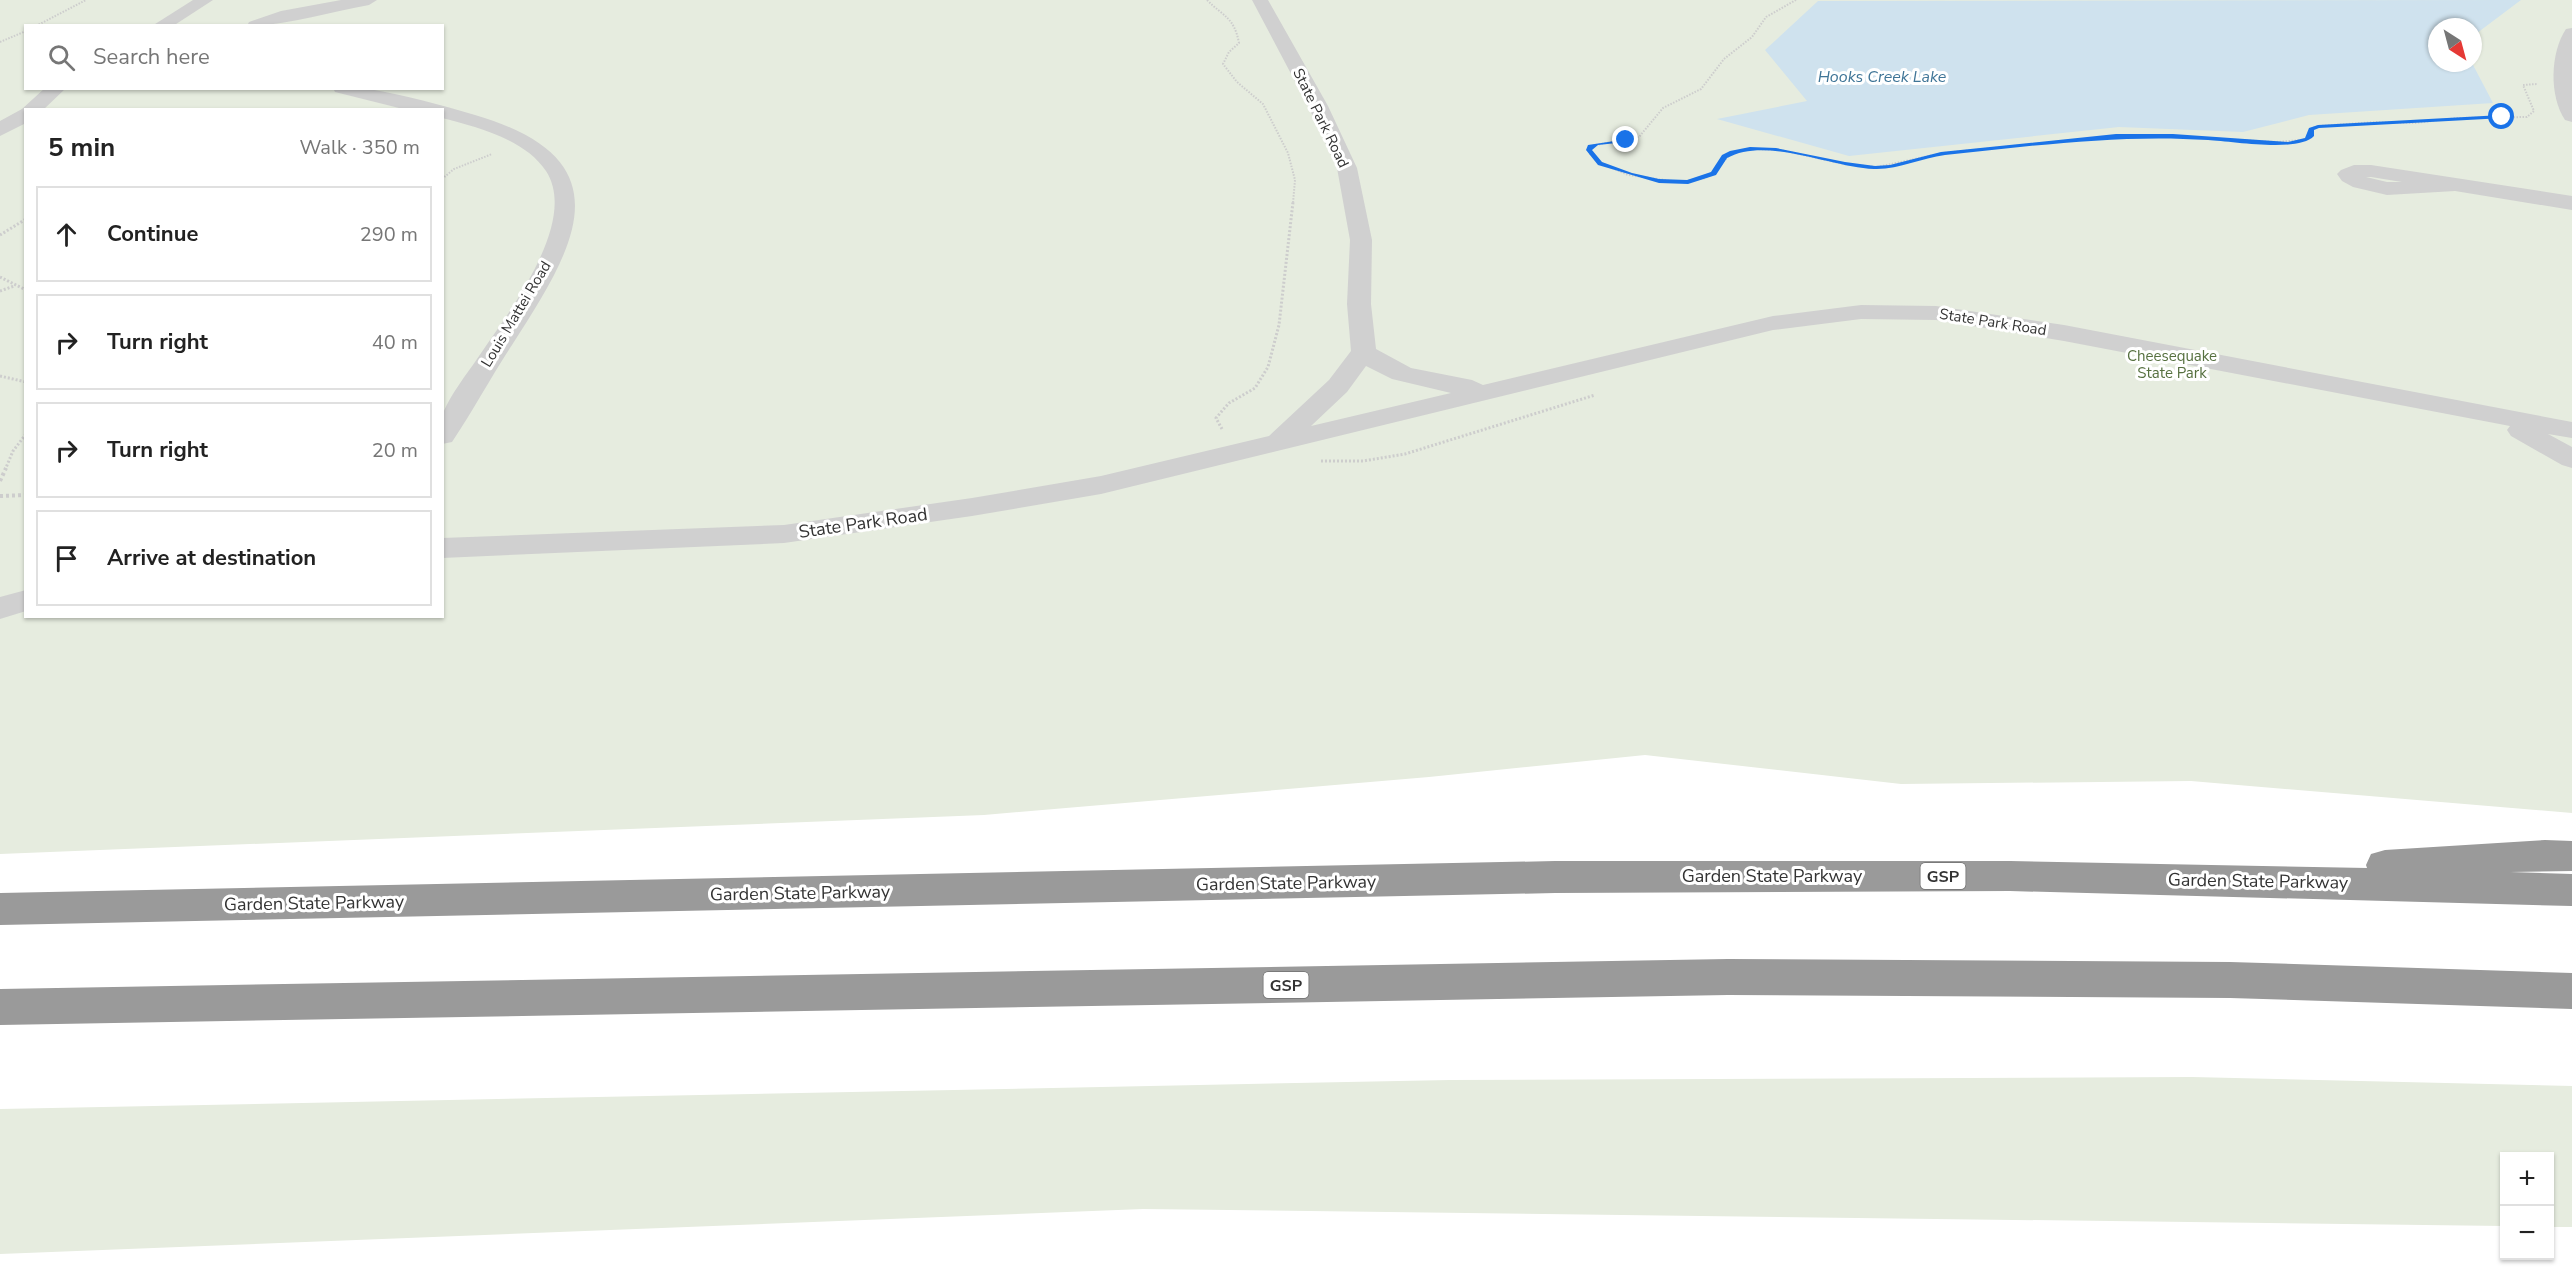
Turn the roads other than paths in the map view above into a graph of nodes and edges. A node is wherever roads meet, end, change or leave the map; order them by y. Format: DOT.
graph roads {
  1 [pos="205,0"];
  2 [pos="369,0"];
  3 [pos="1260,0"];
  4 [pos="163,24"];
  5 [pos="260,24"];
  6 [pos="2572,33"];
  7 [pos="55,90"];
  8 [pos="350,90"];
  9 [pos="33,108"];
  10 [pos="425,108"];
  11 [pos="444,113"];
  12 [pos="24,115"];
  13 [pos="2572,116"];
  14 [pos="0,130"];
  15 [pos="2453,185"];
  16 [pos="2572,203"];
  17 [pos="1364,352"];
  18 [pos="1487,390"];
  19 [pos="2572,416"];
  20 [pos="2498,417"];
  21 [pos="2572,430"];
  22 [pos="444,433"];
  23 [pos="1276,443"];
  24 [pos="2572,459"];
  25 [pos="444,548"];
  26 [pos="24,601"];
  27 [pos="0,608"];
  28 [pos="2572,856"];
  29 [pos="2168,879"];
  30 [pos="2572,890"];
  31 [pos="0,909"];
  32 [pos="2572,991"];
  33 [pos="0,1007"];
  1 -- 4 [label="street"];
  2 -- 5 [label="street"];
  3 -- 17 [label="street, State Park Road"];
  6 -- 13 [label="street"];
  7 -- 9 [label="street"];
  8 -- 10 [label="street"];
  11 -- 22 [label="street, Louis Mattei Road"];
  12 -- 14 [label="street"];
  15 -- 16 [label="street"];
  17 -- 18 [label="street, State Park Road"];
  17 -- 23 [label="street, State Park Road"];
  18 -- 20 [label="street, State Park Road"];
  18 -- 23 [label="street, State Park Road"];
  19 -- 20 [label="street, State Park Road"];
  20 -- 21 [label="street, State Park Road"];
  20 -- 24 [label="street"];
  23 -- 25 [label="street, State Park Road"];
  26 -- 27 [label="street"];
  28 -- 29 [label="highway"];
  29 -- 30 [label="highway, Garden State Parkway / GSP"];
  29 -- 31 [label="highway, Garden State Parkway / GSP"];
  32 -- 33 [label="highway, GSP"];
}
